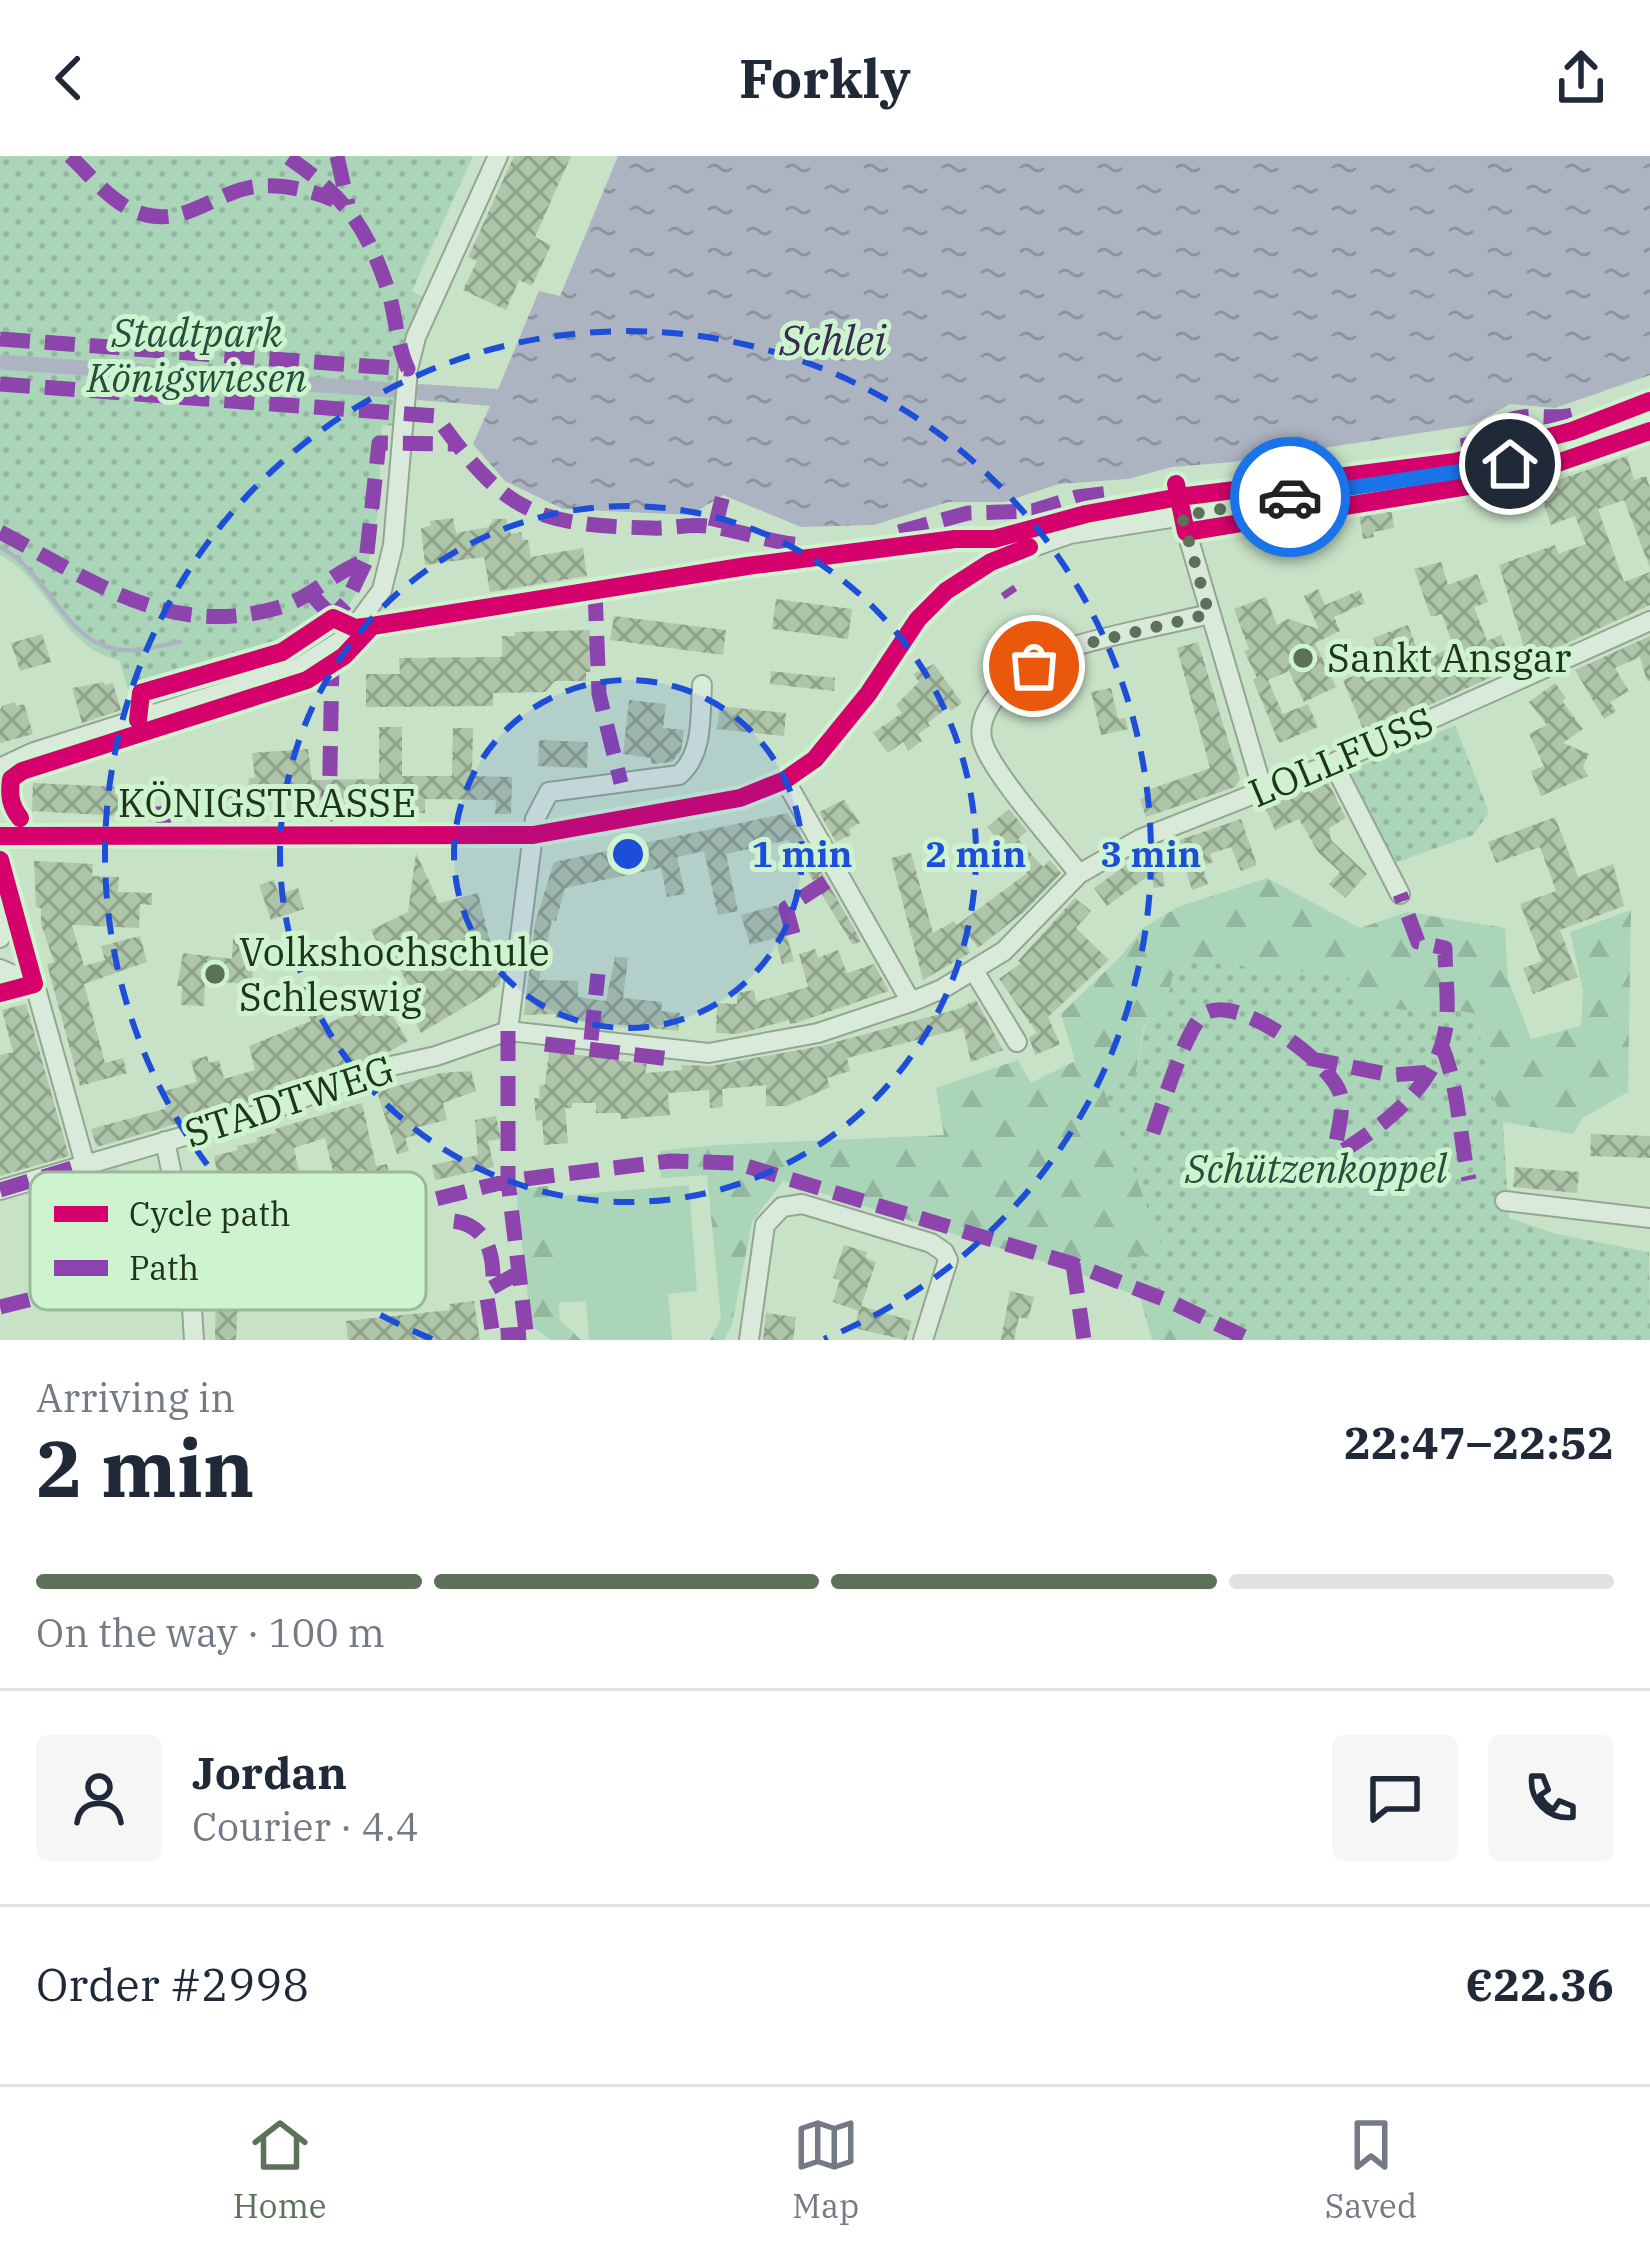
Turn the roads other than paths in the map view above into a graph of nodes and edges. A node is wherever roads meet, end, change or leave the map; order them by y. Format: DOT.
graph roads {
  1 [pos="498,156"];
  2 [pos="1650,419"];
  3 [pos="1182,516"];
  4 [pos="1209,614"];
  5 [pos="1650,621"];
  6 [pos="702,685"];
  7 [pos="1333,763"];
  8 [pos="0,768"];
  9 [pos="785,780"];
  10 [pos="1263,790"];
  11 [pos="0,836"];
  12 [pos="533,836"];
  13 [pos="0,860"];
  14 [pos="1079,874"];
  15 [pos="1400,894"];
  16 [pos="9,896"];
  17 [pos="0,938"];
  18 [pos="0,969"];
  19 [pos="974,971"];
  20 [pos="34,984"];
  21 [pos="0,993"];
  22 [pos="911,1002"];
  23 [pos="508,1031"];
  24 [pos="1017,1042"];
  25 [pos="165,1141"];
  26 [pos="85,1164"];
  27 [pos="59,1172"];
  28 [pos="171,1172"];
  29 [pos="30,1181"];
  30 [pos="0,1190"];
  31 [pos="1505,1201"];
  32 [pos="1650,1218"];
  33 [pos="192,1310"];
  34 [pos="194,1340"];
  35 [pos="748,1340"];
  36 [pos="923,1340"];
  1 -- 8 [label="street"];
  2 -- 3 [label="street"];
  3 -- 4 [label="street"];
  3 -- 9 [label="street"];
  4 -- 10 [label="street"];
  4 -- 14 [label="street"];
  5 -- 7 [label="street, LOLLFUSS"];
  6 -- 12 [label="street"];
  7 -- 10 [label="street, LOLLFUSS"];
  7 -- 15 [label="street"];
  9 -- 12 [label="street, KÖNIGSTRASSE"];
  9 -- 22 [label="street"];
  10 -- 14 [label="street, LOLLFUSS"];
  11 -- 12 [label="street, KÖNIGSTRASSE"];
  12 -- 23 [label="street"];
  13 -- 16 [label="street"];
  14 -- 19 [label="street, LOLLFUSS"];
  16 -- 17 [label="street"];
  16 -- 20 [label="street"];
  18 -- 20 [label="street"];
  19 -- 22 [label="street, LOLLFUSS"];
  19 -- 24 [label="street"];
  20 -- 21 [label="street"];
  20 -- 26 [label="street"];
  22 -- 23 [label="street, LOLLFUSS"];
  23 -- 25 [label="street, STADTWEG"];
  25 -- 26 [label="street, STADTWEG"];
  25 -- 28 [label="street"];
  26 -- 27 [label="street, STADTWEG"];
  29 -- 30 [label="street, STADTWEG"];
  31 -- 32 [label="street"];
  33 -- 34 [label="street"];
  35 -- 36 [label="street"];
}
